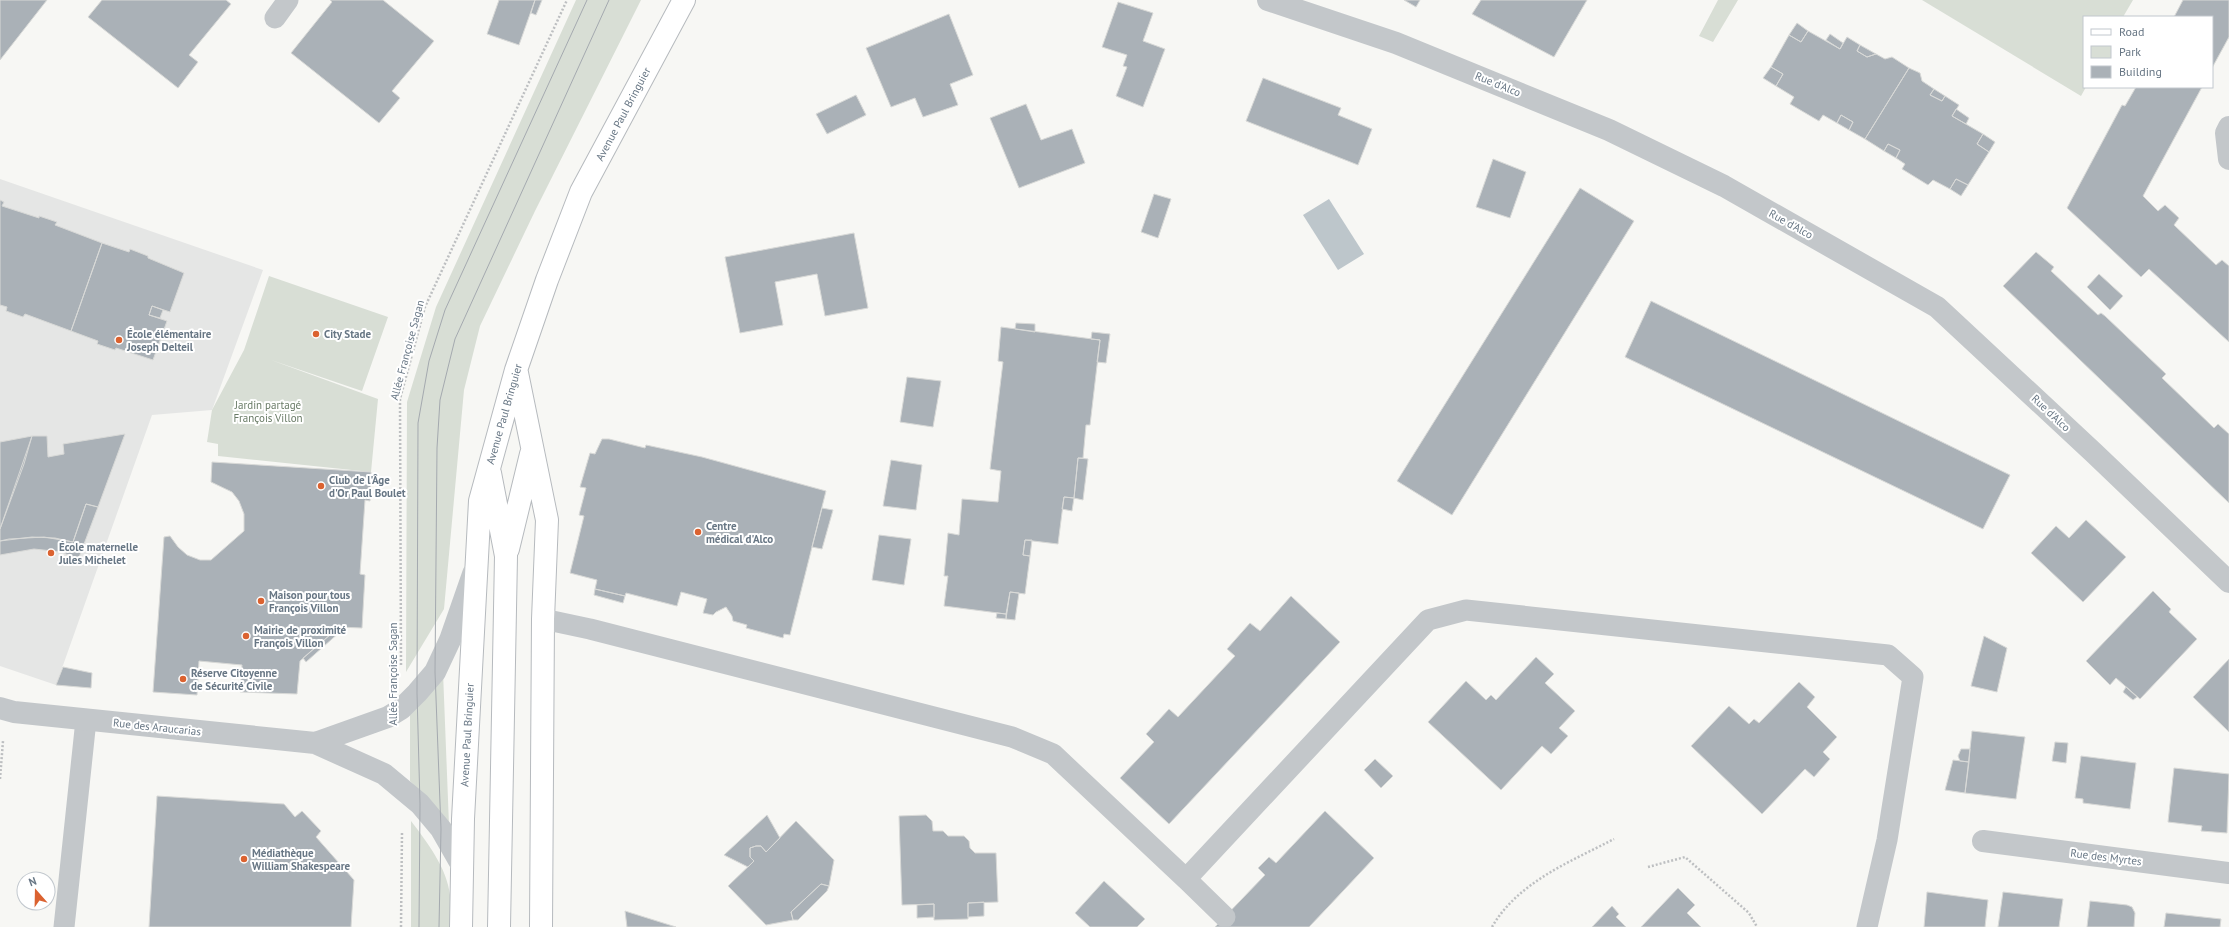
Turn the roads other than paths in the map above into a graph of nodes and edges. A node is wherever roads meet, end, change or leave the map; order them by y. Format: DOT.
graph roads {
  1 [pos="288,0"];
  2 [pos="684,0"];
  3 [pos="1268,0"];
  4 [pos="275,18"];
  5 [pos="2229,127"];
  6 [pos="2229,159"];
  7 [pos="516,370"];
  8 [pos="532,449"];
  9 [pos="489,466"];
  10 [pos="506,556"];
  11 [pos="477,564"];
  12 [pos="2229,582"];
  13 [pos="543,619"];
  14 [pos="7,710"];
  15 [pos="86,720"];
  16 [pos="315,743"];
  17 [pos="1983,841"];
  18 [pos="461,864"];
  19 [pos="2229,873"];
  20 [pos="1186,879"];
  21 [pos="1225,917"];
  22 [pos="64,927"];
  23 [pos="461,927"];
  24 [pos="499,927"];
  25 [pos="542,927"];
  26 [pos="1867,927"];
  1 -- 4 [label="lane"];
  2 -- 7 [label="main road, Avenue Paul Bringuier"];
  3 -- 12 [label="street, Rue d'Alco"];
  5 -- 6 [label="street"];
  7 -- 8 [label="main road"];
  7 -- 9 [label="main road, Avenue Paul Bringuier"];
  8 -- 10 [label="main road"];
  8 -- 13 [label="main road"];
  9 -- 10 [label="main road"];
  9 -- 11 [label="main road, Avenue Paul Bringuier"];
  10 -- 24 [label="main road"];
  11 -- 16 [label="street, Rue des Araucarias"];
  11 -- 18 [label="main road, Avenue Paul Bringuier"];
  13 -- 20 [label="lane"];
  13 -- 25 [label="main road"];
  14 -- 15 [label="street, Rue des Araucarias"];
  15 -- 16 [label="street, Rue des Araucarias"];
  15 -- 22 [label="lane"];
  16 -- 18 [label="street, Rue des Araucarias"];
  17 -- 19 [label="street, Rue des Myrtes"];
  18 -- 23 [label="main road, Avenue Paul Bringuier"];
  20 -- 21 [label="lane"];
  20 -- 26 [label="lane"];
}
